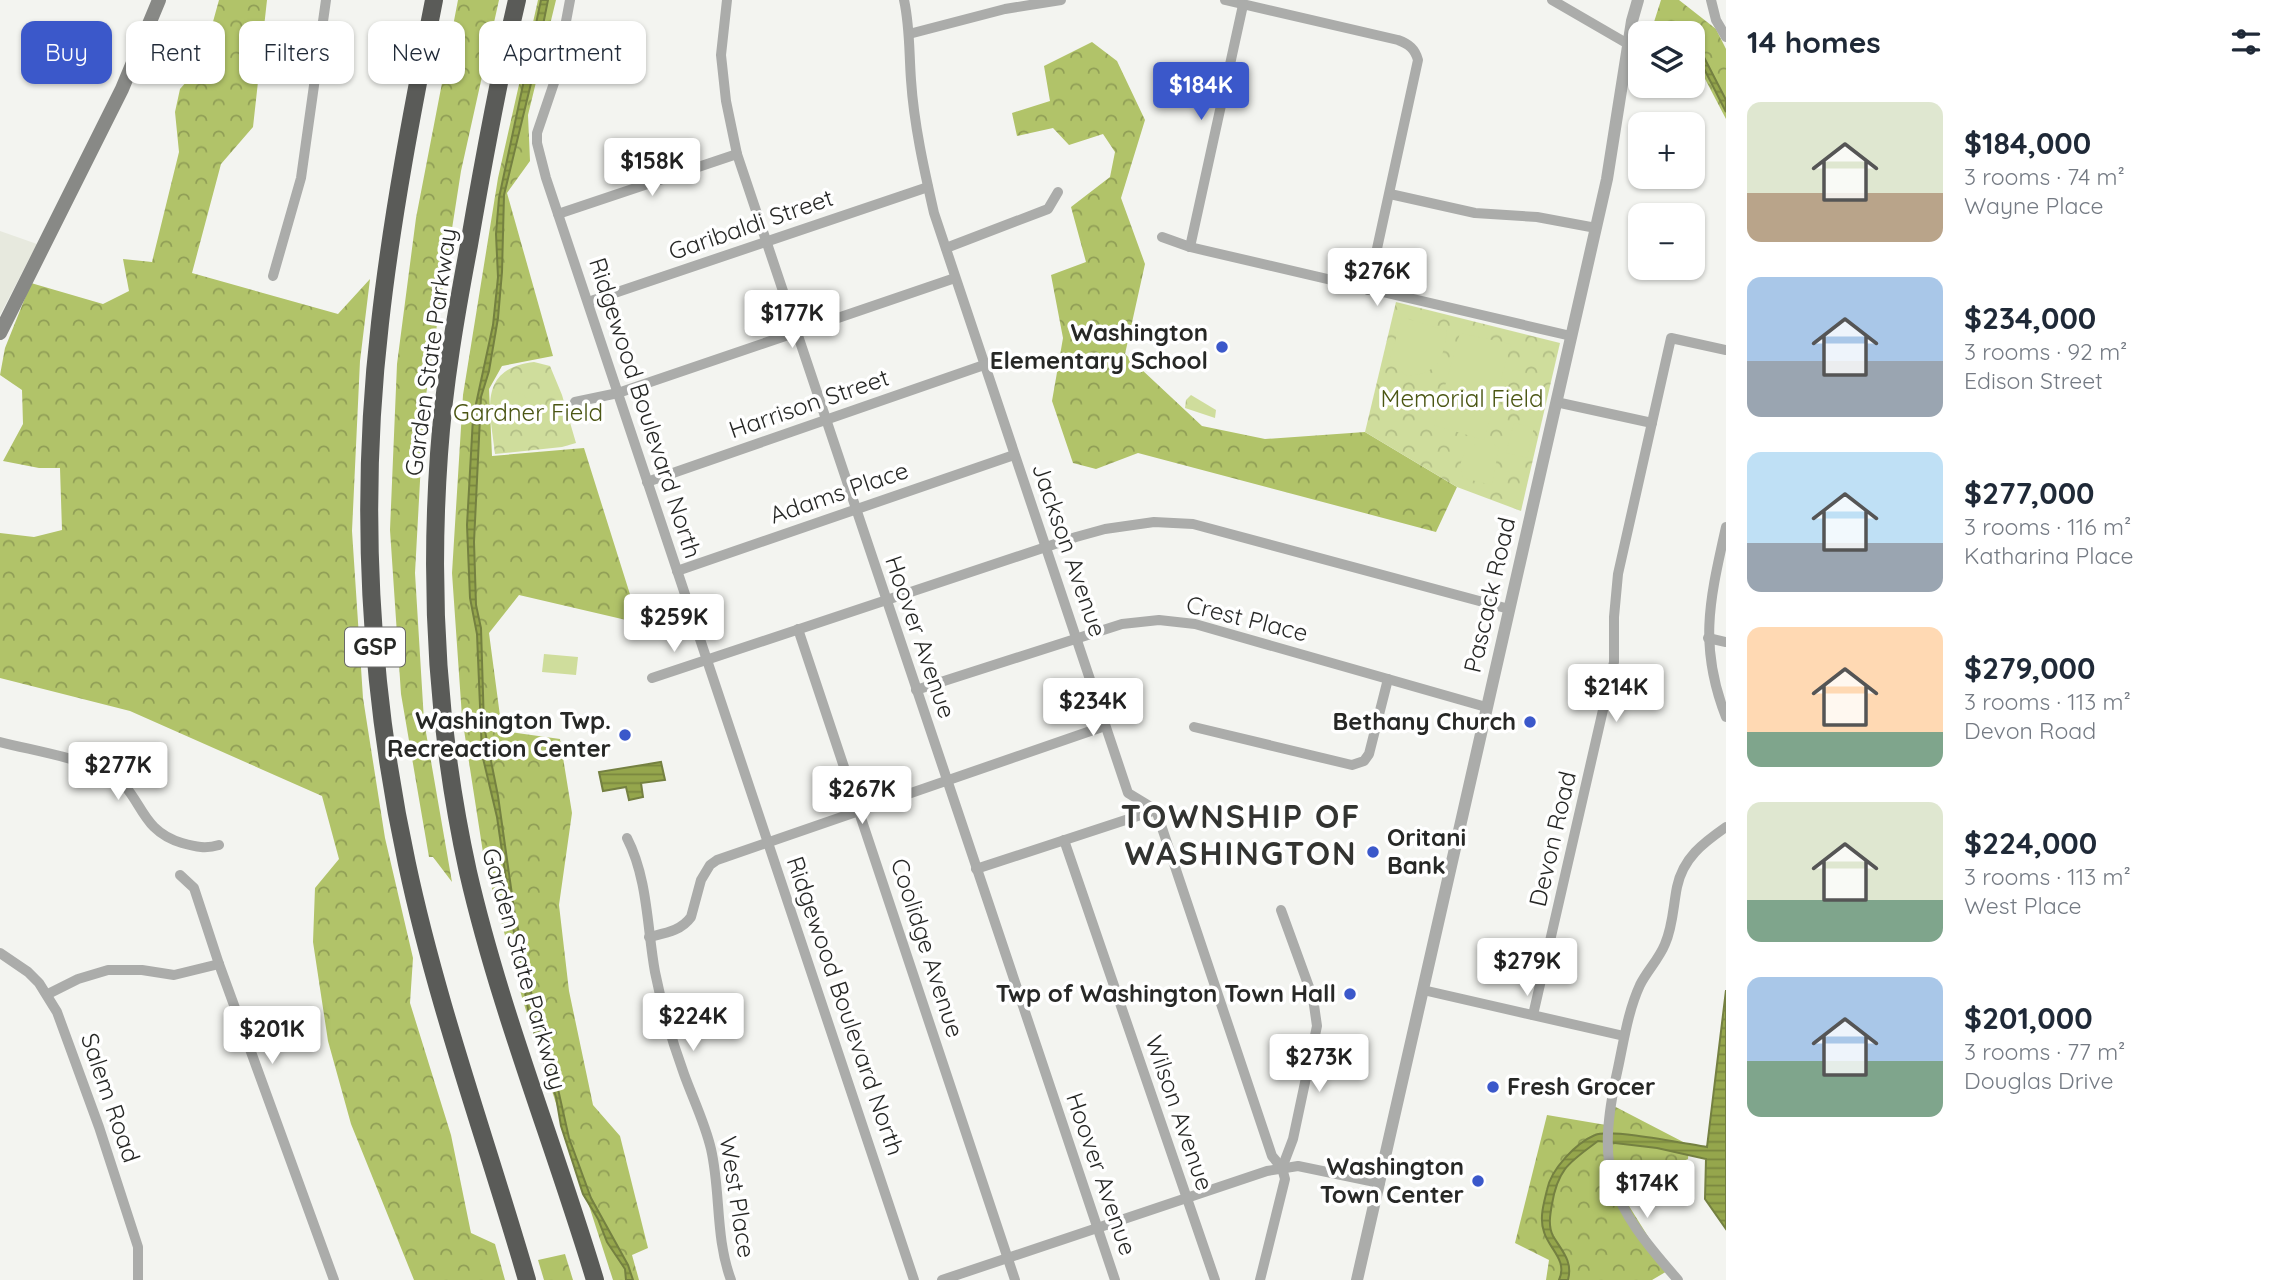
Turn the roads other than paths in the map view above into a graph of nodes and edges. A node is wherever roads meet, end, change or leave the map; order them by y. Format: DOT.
graph roads {
  1 [pos="159,0"];
  2 [pos="326,0"];
  3 [pos="434,0"];
  4 [pos="517,0"];
  5 [pos="570,0"];
  6 [pos="727,0"];
  7 [pos="904,0"];
  8 [pos="1061,0"];
  9 [pos="1225,0"];
  10 [pos="1552,0"];
  11 [pos="1638,0"];
  12 [pos="1710,0"];
  13 [pos="1243,5"];
  14 [pos="1633,21"];
  15 [pos="909,34"];
  16 [pos="1726,37"];
  17 [pos="1628,44"];
  18 [pos="737,154"];
  19 [pos="928,187"];
  20 [pos="1058,192"];
  21 [pos="1390,194"];
  22 [pos="558,214"];
  23 [pos="1596,228"];
  24 [pos="1161,237"];
  25 [pos="766,242"];
  26 [pos="1190,247"];
  27 [pos="946,248"];
  28 [pos="273,276"];
  29 [pos="955,278"];
  30 [pos="1368,290"];
  31 [pos="588,302"];
  32 [pos="796,332"];
  33 [pos="0,333"];
  34 [pos="1571,336"];
  35 [pos="1726,350"];
  36 [pos="984,365"];
  37 [pos="618,393"];
  38 [pos="575,402"];
  39 [pos="1556,402"];
  40 [pos="826,420"];
  41 [pos="1652,423"];
  42 [pos="1014,454"];
  43 [pos="647,482"];
  44 [pos="856,509"];
  45 [pos="1726,527"];
  46 [pos="1045,547"];
  47 [pos="677,571"];
  48 [pos="886,600"];
  49 [pos="1509,609"];
  50 [pos="798,629"];
  51 [pos="1708,638"];
  52 [pos="1076,639"];
  53 [pos="1726,642"];
  54 [pos="707,659"];
  55 [pos="652,678"];
  56 [pos="1388,679"];
  57 [pos="916,690"];
  58 [pos="1486,707"];
  59 [pos="1726,717"];
  60 [pos="1105,726"];
  61 [pos="1194,727"];
  62 [pos="0,742"];
  63 [pos="947,780"];
  64 [pos="1156,810"];
  65 [pos="859,811"];
  66 [pos="1726,827"];
  67 [pos="627,838"];
  68 [pos="1064,840"];
  69 [pos="768,842"];
  70 [pos="219,845"];
  71 [pos="976,869"];
  72 [pos="180,875"];
  73 [pos="1281,910"];
  74 [pos="649,937"];
  75 [pos="0,953"];
  76 [pos="219,964"];
  77 [pos="1423,990"];
  78 [pos="48,994"];
  79 [pos="1533,1015"];
  80 [pos="1624,1036"];
  81 [pos="1282,1168"];
  82 [pos="1380,1183"];
  83 [pos="1185,1198"];
  84 [pos="1097,1227"];
  85 [pos="1008,1258"];
  86 [pos="138,1280"];
  87 [pos="334,1280"];
  88 [pos="527,1280"];
  89 [pos="595,1280"];
  90 [pos="730,1280"];
  91 [pos="914,1280"];
  92 [pos="942,1280"];
  93 [pos="1015,1280"];
  94 [pos="1115,1280"];
  95 [pos="1214,1280"];
  96 [pos="1261,1280"];
  97 [pos="1357,1280"];
  98 [pos="1678,1280"];
  1 -- 33 [label="main road"];
  2 -- 28 [label="street"];
  3 -- 88 [label="highway, Garden State Parkway / GSP"];
  4 -- 89 [label="highway, Garden State Parkway / GSP"];
  5 -- 22 [label="street, Ridgewood Boulevard North"];
  6 -- 18 [label="street, Hoover Avenue"];
  7 -- 15 [label="street, Jackson Avenue"];
  8 -- 15 [label="street"];
  9 -- 13 [label="street"];
  10 -- 17 [label="street"];
  11 -- 14 [label="street, Pascack Road"];
  12 -- 16 [label="street"];
  13 -- 21 [label="street"];
  13 -- 26 [label="street"];
  15 -- 19 [label="street, Jackson Avenue"];
  17 -- 23 [label="street, Pascack Road"];
  18 -- 22 [label="street"];
  18 -- 25 [label="street, Hoover Avenue"];
  19 -- 25 [label="street, Garibaldi Street"];
  19 -- 27 [label="street, Jackson Avenue"];
  20 -- 27 [label="street"];
  21 -- 23 [label="street"];
  21 -- 30 [label="street"];
  22 -- 31 [label="street, Ridgewood Boulevard North"];
  23 -- 34 [label="street, Pascack Road"];
  24 -- 26 [label="street"];
  25 -- 31 [label="street, Garibaldi Street"];
  25 -- 32 [label="street, Hoover Avenue"];
  26 -- 30 [label="street"];
  27 -- 29 [label="street, Jackson Avenue"];
  29 -- 32 [label="street"];
  29 -- 36 [label="street, Jackson Avenue"];
  30 -- 34 [label="street"];
  31 -- 37 [label="street, Ridgewood Boulevard North"];
  32 -- 37 [label="street"];
  32 -- 40 [label="street, Hoover Avenue"];
  34 -- 39 [label="street, Pascack Road"];
  35 -- 41 [label="street, Devon Road"];
  36 -- 40 [label="street, Harrison Street"];
  36 -- 42 [label="street, Jackson Avenue"];
  37 -- 38 [label="street"];
  37 -- 43 [label="street, Ridgewood Boulevard North"];
  39 -- 41 [label="street"];
  39 -- 49 [label="street, Pascack Road"];
  40 -- 43 [label="street, Harrison Street"];
  40 -- 44 [label="street, Hoover Avenue"];
  41 -- 79 [label="street, Devon Road"];
  42 -- 44 [label="street, Adams Place"];
  42 -- 46 [label="street, Jackson Avenue"];
  43 -- 47 [label="street, Ridgewood Boulevard North"];
  44 -- 47 [label="street, Adams Place"];
  44 -- 48 [label="street, Hoover Avenue"];
  45 -- 51 [label="street"];
  46 -- 48 [label="street"];
  46 -- 49 [label="street"];
  46 -- 52 [label="street, Jackson Avenue"];
  47 -- 54 [label="street, Ridgewood Boulevard North"];
  48 -- 50 [label="street"];
  48 -- 57 [label="street, Hoover Avenue"];
  49 -- 58 [label="street, Pascack Road"];
  50 -- 54 [label="street"];
  50 -- 65 [label="street, Coolidge Avenue"];
  51 -- 53 [label="street"];
  51 -- 59 [label="street"];
  52 -- 56 [label="street, Crest Place"];
  52 -- 57 [label="street, Crest Place"];
  52 -- 60 [label="street, Jackson Avenue"];
  54 -- 55 [label="street"];
  54 -- 69 [label="street, Ridgewood Boulevard North"];
  56 -- 58 [label="street, Crest Place"];
  56 -- 61 [label="street"];
  57 -- 63 [label="street, Hoover Avenue"];
  58 -- 77 [label="street, Pascack Road"];
  60 -- 63 [label="street"];
  60 -- 64 [label="street, Jackson Avenue"];
  62 -- 70 [label="street"];
  63 -- 65 [label="street"];
  63 -- 71 [label="street, Hoover Avenue"];
  64 -- 68 [label="street"];
  64 -- 81 [label="street"];
  65 -- 69 [label="street"];
  65 -- 85 [label="street, Coolidge Avenue"];
  66 -- 80 [label="street"];
  67 -- 74 [label="street, West Place"];
  68 -- 71 [label="street"];
  68 -- 83 [label="street, Wilson Avenue"];
  69 -- 74 [label="street"];
  69 -- 91 [label="street, Ridgewood Boulevard North"];
  71 -- 84 [label="street, Hoover Avenue"];
  72 -- 76 [label="street"];
  73 -- 81 [label="street"];
  74 -- 90 [label="street, West Place"];
  75 -- 78 [label="street, Salem Road"];
  76 -- 78 [label="street"];
  76 -- 87 [label="street"];
  77 -- 79 [label="street"];
  77 -- 82 [label="street, Pascack Road"];
  78 -- 86 [label="street, Salem Road"];
  79 -- 80 [label="street"];
  80 -- 98 [label="street"];
  81 -- 82 [label="street"];
  81 -- 83 [label="street"];
  81 -- 96 [label="street"];
  82 -- 97 [label="street, Pascack Road"];
  83 -- 84 [label="street"];
  83 -- 95 [label="street, Wilson Avenue"];
  84 -- 85 [label="street"];
  84 -- 94 [label="street, Hoover Avenue"];
  85 -- 92 [label="street"];
  85 -- 93 [label="street, Coolidge Avenue"];
}
